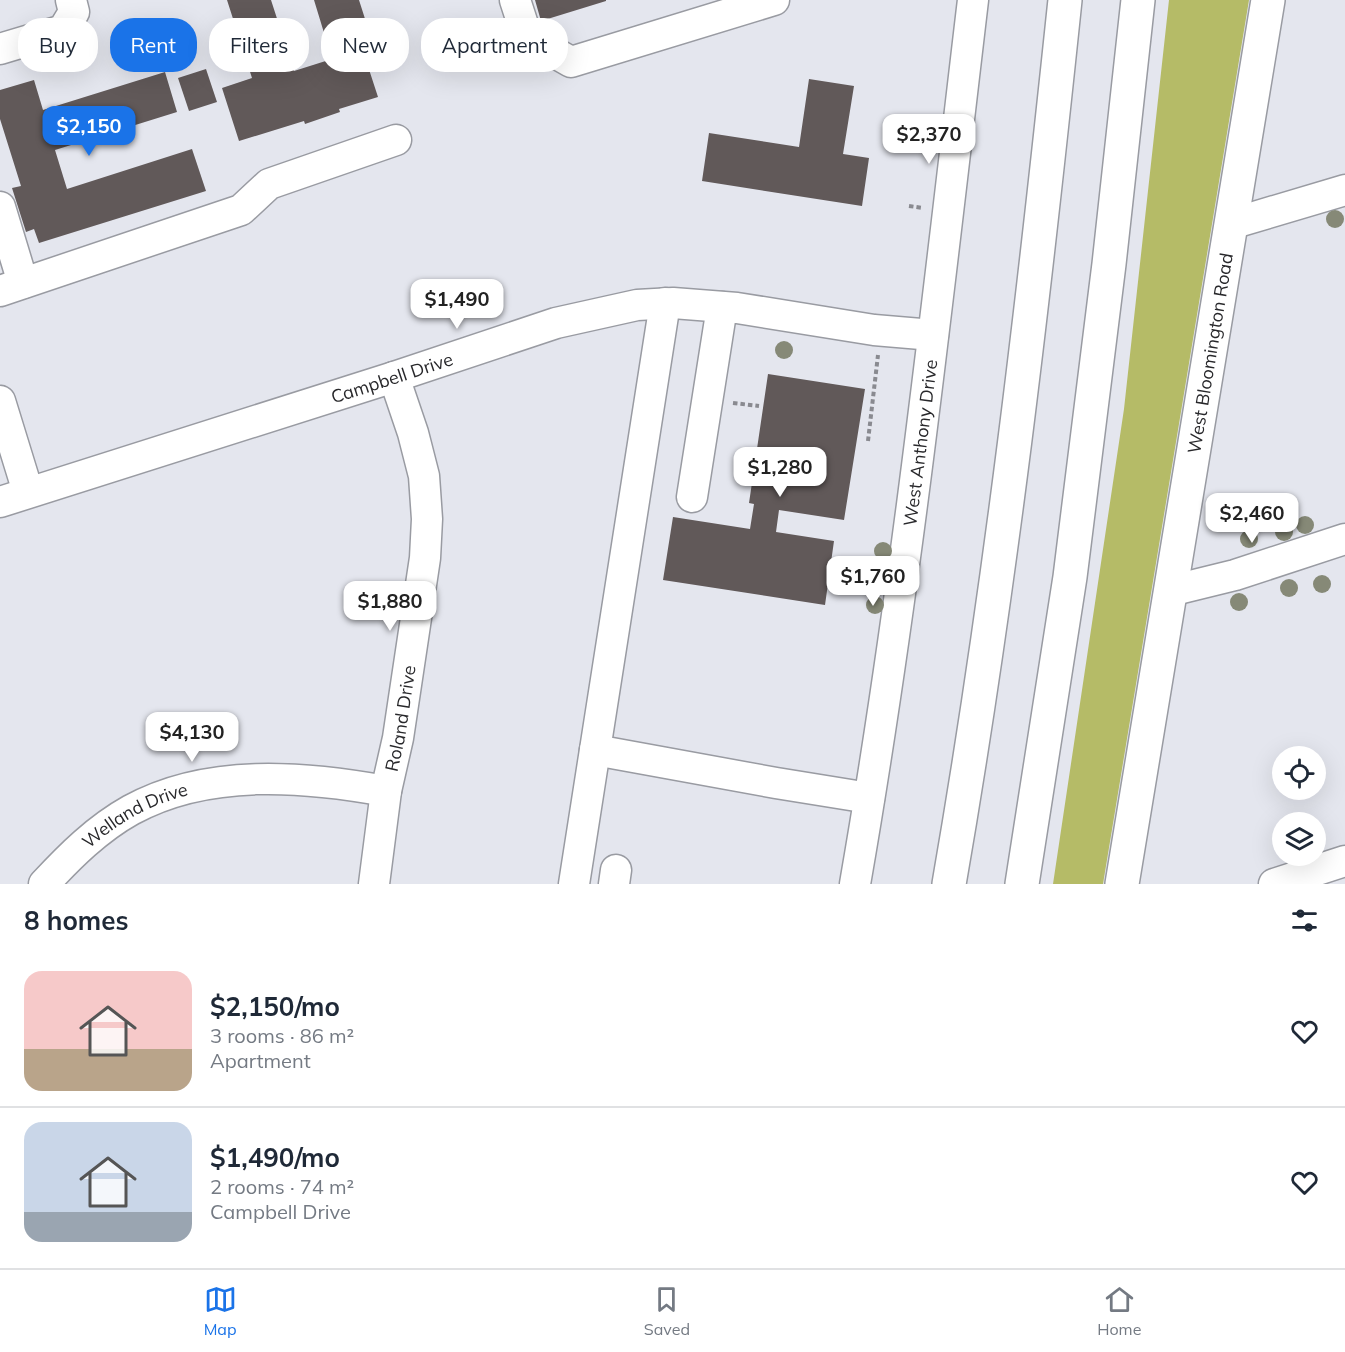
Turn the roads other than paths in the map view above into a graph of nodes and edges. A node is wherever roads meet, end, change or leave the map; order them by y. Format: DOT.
graph roads {
  1 [pos="71,0"];
  2 [pos="515,0"];
  3 [pos="774,0"];
  4 [pos="973,0"];
  5 [pos="1065,0"];
  6 [pos="1138,0"];
  7 [pos="1268,0"];
  8 [pos="0,49"];
  9 [pos="396,140"];
  10 [pos="1345,190"];
  11 [pos="0,207"];
  12 [pos="1231,224"];
  13 [pos="11,287"];
  14 [pos="665,303"];
  15 [pos="722,307"];
  16 [pos="933,335"];
  17 [pos="394,377"];
  18 [pos="0,401"];
  19 [pos="28,492"];
  20 [pos="692,497"];
  21 [pos="0,502"];
  22 [pos="1345,539"];
  23 [pos="1170,591"];
  24 [pos="596,750"];
  25 [pos="386,791"];
  26 [pos="869,798"];
  27 [pos="1345,861"];
  28 [pos="44,884"];
  29 [pos="374,884"];
  30 [pos="574,884"];
  31 [pos="855,884"];
  32 [pos="949,884"];
  33 [pos="1022,884"];
  34 [pos="1122,884"];
  35 [pos="1274,884"];
  1 -- 8 [label="street"];
  2 -- 3 [label="street"];
  4 -- 16 [label="street, West Anthony Drive"];
  5 -- 32 [label="main road"];
  6 -- 33 [label="main road"];
  7 -- 12 [label="main road, West Bloomington Road"];
  9 -- 13 [label="street"];
  10 -- 12 [label="street"];
  11 -- 13 [label="street"];
  12 -- 23 [label="main road, West Bloomington Road"];
  14 -- 15 [label="street, Campbell Drive"];
  14 -- 17 [label="street, Campbell Drive"];
  14 -- 24 [label="street"];
  15 -- 16 [label="street, Campbell Drive"];
  15 -- 20 [label="street"];
  16 -- 26 [label="street, West Anthony Drive"];
  17 -- 19 [label="street, Campbell Drive"];
  17 -- 25 [label="street, Roland Drive"];
  18 -- 19 [label="street"];
  19 -- 21 [label="street, Campbell Drive"];
  22 -- 23 [label="street"];
  23 -- 34 [label="main road, West Bloomington Road"];
  24 -- 26 [label="street"];
  24 -- 30 [label="street"];
  25 -- 28 [label="street, Welland Drive"];
  25 -- 29 [label="street, Roland Drive"];
  26 -- 31 [label="street, West Anthony Drive"];
  27 -- 35 [label="street"];
}
